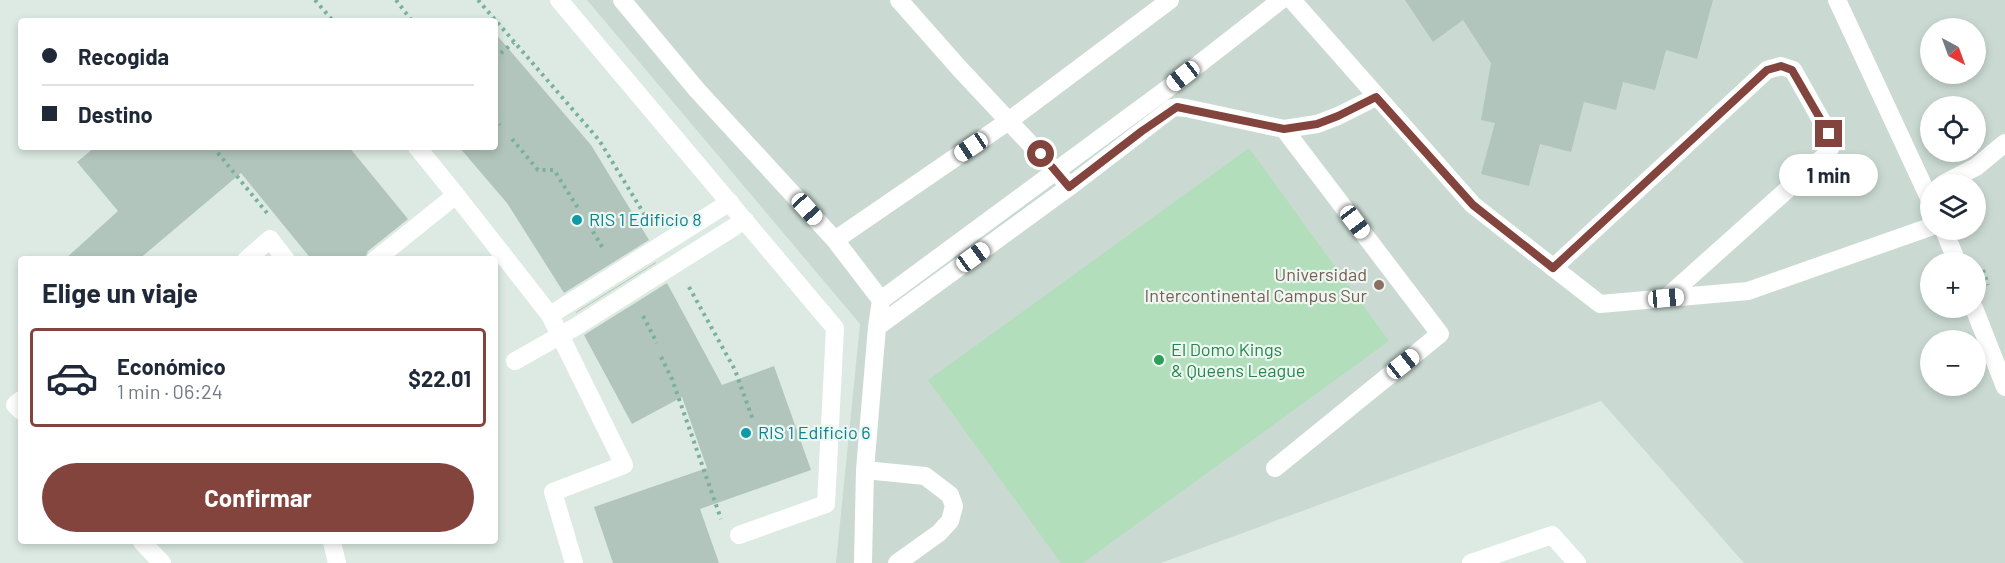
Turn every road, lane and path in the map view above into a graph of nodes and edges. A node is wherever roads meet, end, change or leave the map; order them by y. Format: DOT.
graph roads {
  1 [pos="315,0"];
  2 [pos="396,0"];
  3 [pos="559,0"];
  4 [pos="622,0"];
  5 [pos="899,0"];
  6 [pos="1170,0"];
  7 [pos="1281,0"];
  8 [pos="1292,0"];
  9 [pos="1837,0"];
  10 [pos="330,18"];
  11 [pos="410,18"];
  12 [pos="514,42"];
  13 [pos="498,55"];
  14 [pos="1159,94"];
  15 [pos="1376,97"];
  16 [pos="1172,108"];
  17 [pos="1010,120"];
  18 [pos="498,122"];
  19 [pos="501,125"];
  20 [pos="1284,129"];
  21 [pos="512,139"];
  22 [pos="2005,143"];
  23 [pos="215,150"];
  24 [pos="419,150"];
  25 [pos="1056,170"];
  26 [pos="1924,174"];
  27 [pos="1964,174"];
  28 [pos="1069,187"];
  29 [pos="456,195"];
  30 [pos="729,202"];
  31 [pos="578,208"];
  32 [pos="270,216"];
  33 [pos="745,220"];
  34 [pos="1920,231"];
  35 [pos="836,240"];
  36 [pos="251,256"];
  37 [pos="283,256"];
  38 [pos="380,256"];
  39 [pos="1553,268"];
  40 [pos="1986,278"];
  41 [pos="686,280"];
  42 [pos="1989,286"];
  43 [pos="1666,298"];
  44 [pos="881,300"];
  45 [pos="550,315"];
  46 [pos="1978,318"];
  47 [pos="877,327"];
  48 [pos="560,336"];
  49 [pos="661,357"];
  50 [pos="515,361"];
  51 [pos="2005,387"];
  52 [pos="753,420"];
  53 [pos="1275,468"];
  54 [pos="865,470"];
  55 [pos="721,520"];
  56 [pos="739,535"];
  57 [pos="144,544"];
  58 [pos="332,544"];
  59 [pos="162,563"];
  60 [pos="337,563"];
  61 [pos="574,563"];
  62 [pos="863,563"];
  63 [pos="897,563"];
  64 [pos="1472,563"];
  65 [pos="1577,563"];
  1 -- 10 [label="path"];
  2 -- 11 [label="path"];
  3 -- 30 [label="lane"];
  4 -- 35 [label="lane"];
  5 -- 17 [label="lane"];
  6 -- 17 [label="lane"];
  7 -- 14 [label="lane"];
  8 -- 15 [label="lane"];
  9 -- 26 [label="lane"];
  12 -- 13 [label="path"];
  14 -- 16 [label="lane"];
  14 -- 25 [label="lane"];
  15 -- 20 [label="lane"];
  15 -- 39 [label="lane"];
  16 -- 20 [label="lane"];
  16 -- 28 [label="lane"];
  17 -- 25 [label="lane"];
  17 -- 35 [label="lane"];
  18 -- 19 [label="path"];
  20 -- 53 [label="lane"];
  21 -- 31 [label="path"];
  22 -- 27 [label="lane"];
  23 -- 32 [label="path"];
  24 -- 29 [label="lane"];
  25 -- 28 [label="lane"];
  25 -- 44 [label="lane"];
  28 -- 47 [label="lane"];
  29 -- 38 [label="lane"];
  29 -- 45 [label="lane"];
  30 -- 33 [label="lane"];
  30 -- 45 [label="lane"];
  33 -- 48 [label="lane"];
  33 -- 56 [label="lane"];
  34 -- 43 [label="lane"];
  35 -- 44 [label="lane"];
  36 -- 37 [label="lane"];
  39 -- 43 [label="lane"];
  39 -- 43 [label="lane"];
  40 -- 42 [label="path"];
  41 -- 52 [label="path"];
  44 -- 47 [label="lane"];
  45 -- 48 [label="lane"];
  46 -- 51 [label="lane"];
  47 -- 54 [label="lane"];
  48 -- 50 [label="lane"];
  48 -- 61 [label="lane"];
  49 -- 55 [label="path"];
  54 -- 62 [label="lane"];
  54 -- 63 [label="lane"];
  57 -- 59 [label="lane"];
  58 -- 60 [label="lane"];
  64 -- 65 [label="lane"];
}
